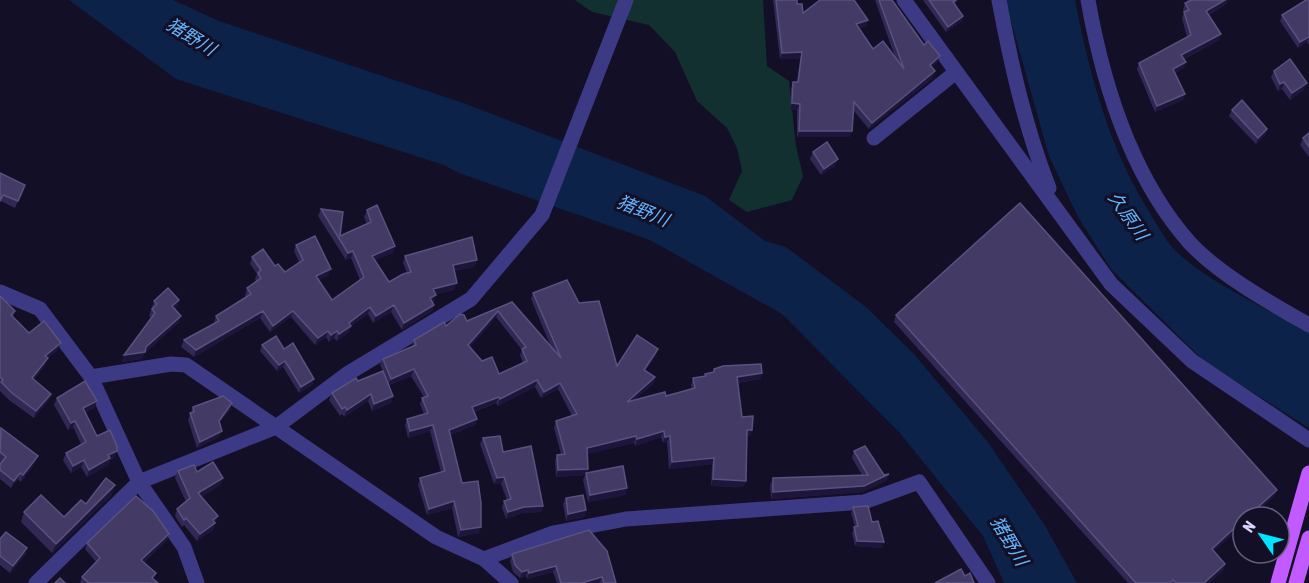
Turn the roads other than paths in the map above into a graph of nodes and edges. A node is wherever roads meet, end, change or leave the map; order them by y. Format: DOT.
graph roads {
  1 [pos="626,0"];
  2 [pos="904,0"];
  3 [pos="999,0"];
  4 [pos="1088,0"];
  5 [pos="956,72"];
  6 [pos="874,138"];
  7 [pos="1056,207"];
  8 [pos="0,292"];
  9 [pos="1309,325"];
  10 [pos="91,377"];
  11 [pos="276,427"];
  12 [pos="1309,440"];
  13 [pos="1309,473"];
  14 [pos="139,482"];
  15 [pos="1309,538"];
  16 [pos="484,559"];
  17 [pos="36,583"];
  18 [pos="197,583"];
  19 [pos="511,583"];
  20 [pos="988,583"];
  21 [pos="1278,583"];
  22 [pos="1296,583"];
  1 -- 11 [label="street"];
  2 -- 5 [label="street"];
  3 -- 7 [label="street"];
  4 -- 9 [label="street"];
  5 -- 6 [label="street"];
  5 -- 7 [label="street"];
  7 -- 12 [label="street"];
  8 -- 10 [label="street"];
  10 -- 11 [label="street"];
  10 -- 14 [label="street"];
  11 -- 14 [label="street"];
  11 -- 16 [label="street"];
  13 -- 21 [label="main road"];
  14 -- 17 [label="street"];
  14 -- 18 [label="street"];
  15 -- 22 [label="main road"];
  16 -- 19 [label="street"];
  16 -- 20 [label="street"];
}
